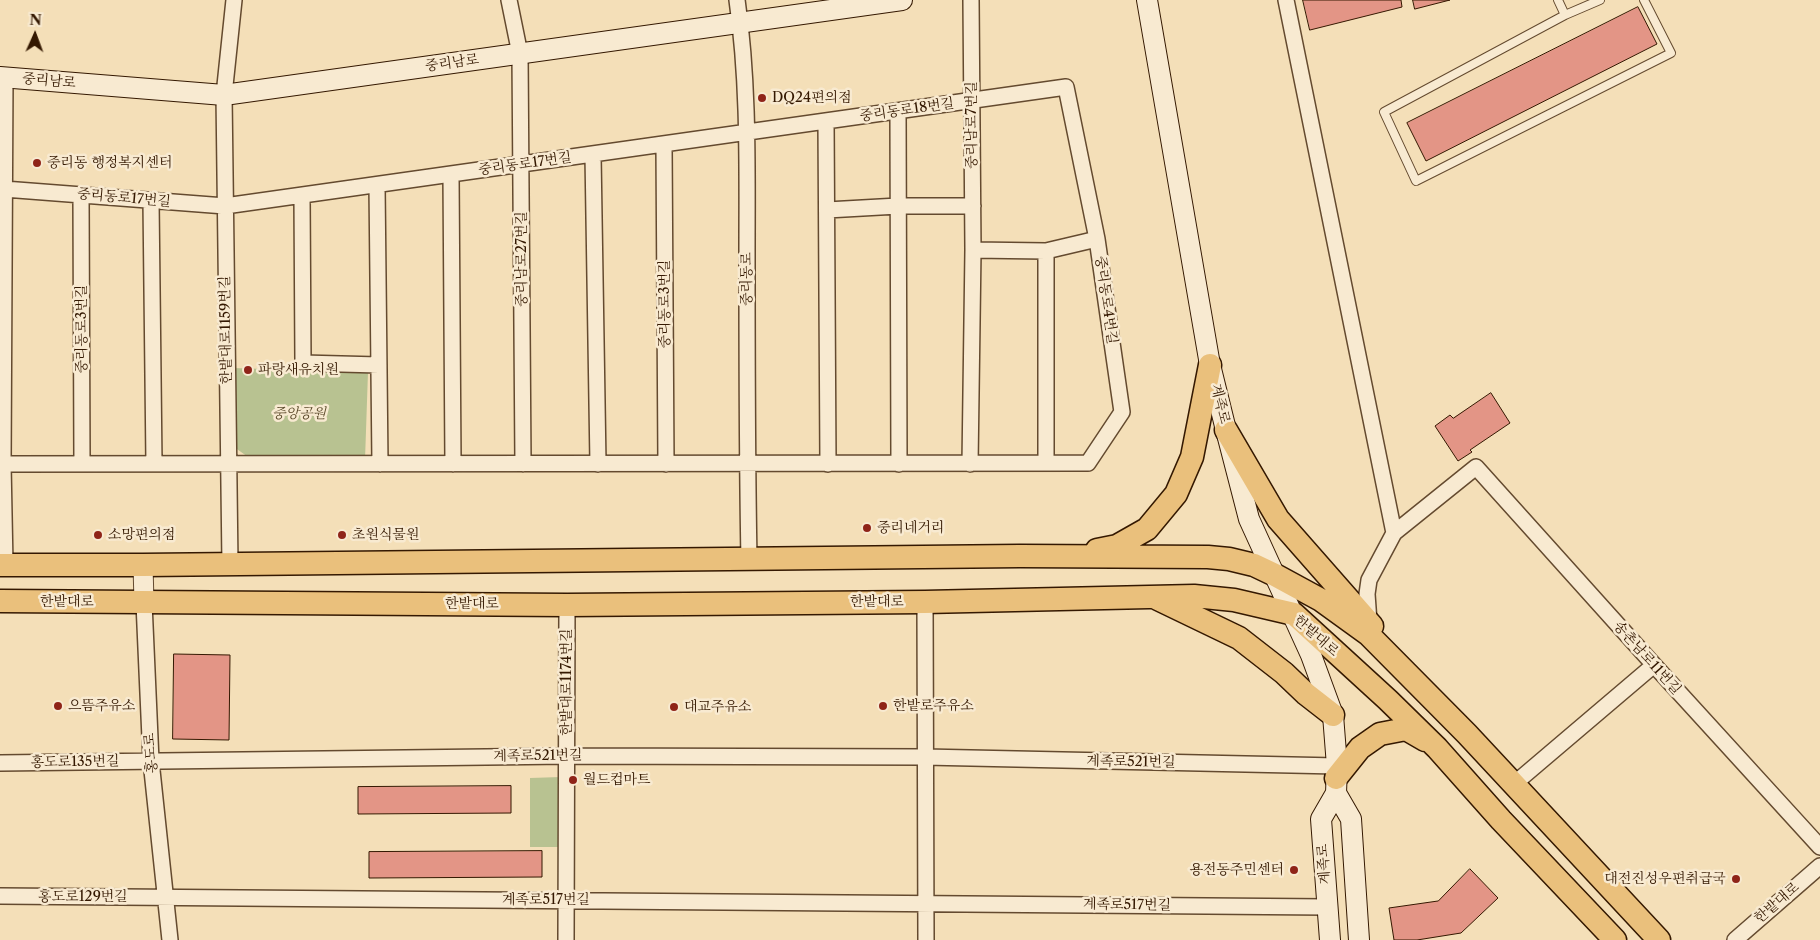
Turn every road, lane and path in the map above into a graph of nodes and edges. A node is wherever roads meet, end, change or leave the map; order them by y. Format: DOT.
graph roads {
  1 [pos="234,0"];
  2 [pos="509,0"];
  3 [pos="737,0"];
  4 [pos="902,0"];
  5 [pos="971,0"];
  6 [pos="1147,0"];
  7 [pos="1286,0"];
  8 [pos="1558,0"];
  9 [pos="1600,0"];
  10 [pos="1644,0"];
  11 [pos="1565,15"];
  12 [pos="740,23"];
  13 [pos="520,54"];
  14 [pos="2,77"];
  15 [pos="1066,87"];
  16 [pos="224,95"];
  17 [pos="972,101"];
  18 [pos="898,112"];
  19 [pos="826,122"];
  20 [pos="747,133"];
  21 [pos="664,144"];
  22 [pos="593,155"];
  23 [pos="521,165"];
  24 [pos="451,175"];
  25 [pos="378,185"];
  26 [pos="4,189"];
  27 [pos="81,195"];
  28 [pos="302,196"];
  29 [pos="152,201"];
  30 [pos="225,206"];
  31 [pos="898,206"];
  32 [pos="973,206"];
  33 [pos="827,210"];
  34 [pos="2,234"];
  35 [pos="1097,239"];
  36 [pos="973,250"];
  37 [pos="1046,251"];
  38 [pos="2,365"];
  39 [pos="379,365"];
  40 [pos="1210,365"];
  41 [pos="1226,430"];
  42 [pos="3,464"];
  43 [pos="82,464"];
  44 [pos="154,464"];
  45 [pos="228,464"];
  46 [pos="380,464"];
  47 [pos="453,464"];
  48 [pos="523,464"];
  49 [pos="598,464"];
  50 [pos="666,464"];
  51 [pos="747,464"];
  52 [pos="828,464"];
  53 [pos="899,464"];
  54 [pos="970,464"];
  55 [pos="1046,464"];
  56 [pos="1394,533"];
  57 [pos="1020,556"];
  58 [pos="749,559"];
  59 [pos="230,564"];
  60 [pos="2,565"];
  61 [pos="143,565"];
  62 [pos="1275,575"];
  63 [pos="1155,598"];
  64 [pos="0,602"];
  65 [pos="924,602"];
  66 [pos="144,603"];
  67 [pos="567,605"];
  68 [pos="1294,614"];
  69 [pos="1369,622"];
  70 [pos="1654,665"];
  71 [pos="1412,680"];
  72 [pos="1333,715"];
  73 [pos="1437,748"];
  74 [pos="567,756"];
  75 [pos="925,757"];
  76 [pos="151,761"];
  77 [pos="0,763"];
  78 [pos="1336,779"];
  79 [pos="1514,784"];
  80 [pos="1820,847"];
  81 [pos="1820,866"];
  82 [pos="0,896"];
  83 [pos="166,898"];
  84 [pos="566,900"];
  85 [pos="926,903"];
  86 [pos="1327,908"];
  87 [pos="170,940"];
  88 [pos="566,940"];
  89 [pos="926,940"];
  90 [pos="1330,940"];
  91 [pos="1359,940"];
  92 [pos="1615,940"];
  93 [pos="1659,940"];
  94 [pos="1735,940"];
  1 -- 16 [label="street, 한밭대로1159번길"];
  2 -- 13 [label="street, 중리남로27번길"];
  3 -- 12 [label="street, 중리동로"];
  4 -- 12 [label="main road, 중리남로"];
  5 -- 17 [label="street, 중리남로7번길"];
  6 -- 40 [label="main road, 계족로"];
  7 -- 56 [label="street"];
  8 -- 11 [label="lane"];
  9 -- 11 [label="lane"];
  10 -- 11 [label="lane"];
  12 -- 13 [label="main road, 중리남로"];
  12 -- 20 [label="street, 중리동로"];
  13 -- 16 [label="main road, 중리남로"];
  13 -- 23 [label="street, 중리남로27번길"];
  14 -- 16 [label="main road, 중리남로"];
  14 -- 26 [label="street"];
  15 -- 17 [label="street, 중리동로18번길"];
  15 -- 35 [label="street, 중리동로4번길"];
  16 -- 30 [label="street, 한밭대로1159번길"];
  17 -- 18 [label="street, 중리동로18번길"];
  17 -- 32 [label="street, 중리남로7번길"];
  18 -- 19 [label="street, 중리동로18번길"];
  18 -- 31 [label="street"];
  19 -- 20 [label="street, 중리동로18번길"];
  19 -- 33 [label="street"];
  20 -- 21 [label="street, 중리동로17번길"];
  20 -- 51 [label="street, 중리동로"];
  21 -- 22 [label="street, 중리동로17번길"];
  21 -- 50 [label="street, 중리동로3번길"];
  22 -- 23 [label="street, 중리동로17번길"];
  22 -- 49 [label="street"];
  23 -- 24 [label="street, 중리동로17번길"];
  23 -- 48 [label="street, 중리남로27번길"];
  24 -- 25 [label="street, 중리동로17번길"];
  24 -- 47 [label="street"];
  25 -- 28 [label="street, 중리동로17번길"];
  25 -- 39 [label="street"];
  26 -- 27 [label="street, 중리동로17번길"];
  26 -- 34 [label="street"];
  27 -- 29 [label="street, 중리동로17번길"];
  27 -- 43 [label="street, 중리동로3번길"];
  28 -- 30 [label="street, 중리동로17번길"];
  28 -- 39 [label="street"];
  29 -- 30 [label="street, 중리동로17번길"];
  29 -- 44 [label="street"];
  30 -- 45 [label="street, 한밭대로1159번길"];
  31 -- 32 [label="street"];
  31 -- 33 [label="street"];
  31 -- 53 [label="street"];
  32 -- 36 [label="street, 중리남로7번길"];
  33 -- 52 [label="street"];
  34 -- 38 [label="street"];
  35 -- 37 [label="street"];
  35 -- 55 [label="street, 중리동로4번길"];
  36 -- 37 [label="street"];
  36 -- 54 [label="street, 중리남로7번길"];
  37 -- 55 [label="street"];
  38 -- 42 [label="street"];
  39 -- 46 [label="street"];
  40 -- 41 [label="main road, 계족로"];
  40 -- 57 [label="main road"];
  41 -- 62 [label="main road, 계족로"];
  41 -- 69 [label="main road"];
  42 -- 43 [label="street"];
  42 -- 60 [label="street"];
  43 -- 44 [label="street"];
  44 -- 45 [label="street"];
  45 -- 46 [label="street"];
  45 -- 59 [label="street, 한밭대로1159번길"];
  46 -- 47 [label="street"];
  47 -- 48 [label="street"];
  48 -- 49 [label="street"];
  49 -- 50 [label="street"];
  50 -- 51 [label="street"];
  51 -- 52 [label="street, 중리동로4번길"];
  51 -- 58 [label="street, 중리동로"];
  52 -- 53 [label="street, 중리동로4번길"];
  53 -- 54 [label="street, 중리동로4번길"];
  54 -- 55 [label="street, 중리동로4번길"];
  56 -- 69 [label="street"];
  56 -- 70 [label="street, 송촌남로11번길"];
  57 -- 58 [label="main road, 한밭대로"];
  57 -- 62 [label="main road, 한밭대로"];
  58 -- 59 [label="main road, 한밭대로"];
  59 -- 61 [label="main road, 한밭대로"];
  60 -- 61 [label="main road, 한밭대로"];
  61 -- 66 [label="street, 홍도로"];
  62 -- 68 [label="main road, 계족로"];
  62 -- 71 [label="main road, 한밭대로"];
  63 -- 65 [label="main road, 한밭대로"];
  63 -- 68 [label="main road, 한밭대로"];
  63 -- 72 [label="main road"];
  64 -- 66 [label="main road, 한밭대로"];
  65 -- 67 [label="main road, 한밭대로"];
  65 -- 75 [label="street"];
  66 -- 67 [label="main road, 한밭대로"];
  66 -- 76 [label="street, 홍도로"];
  67 -- 74 [label="street, 한밭대로1174번길"];
  68 -- 72 [label="main road, 계족로"];
  68 -- 73 [label="main road, 한밭대로"];
  69 -- 71 [label="main road"];
  70 -- 79 [label="street"];
  70 -- 80 [label="street, 송촌남로11번길"];
  71 -- 79 [label="main road, 한밭대로"];
  72 -- 78 [label="main road, 계족로"];
  73 -- 78 [label="main road"];
  73 -- 92 [label="main road, 한밭대로"];
  74 -- 75 [label="street, 계족로521번길"];
  74 -- 76 [label="street, 계족로521번길"];
  74 -- 84 [label="street, 한밭대로1174번길"];
  75 -- 78 [label="street, 계족로521번길"];
  75 -- 85 [label="street"];
  76 -- 77 [label="street, 홍도로135번길"];
  76 -- 83 [label="street, 홍도로"];
  78 -- 86 [label="main road, 계족로"];
  78 -- 91 [label="main road, 계족로"];
  79 -- 93 [label="main road, 한밭대로"];
  81 -- 94 [label="street, 한밭대로"];
  82 -- 83 [label="street, 홍도로129번길"];
  83 -- 84 [label="street, 계족로517번길"];
  83 -- 87 [label="street, 홍도로"];
  84 -- 85 [label="street, 계족로517번길"];
  84 -- 88 [label="street, 한밭대로1174번길"];
  85 -- 86 [label="street, 계족로517번길"];
  85 -- 89 [label="street"];
  86 -- 90 [label="main road, 계족로"];
}
